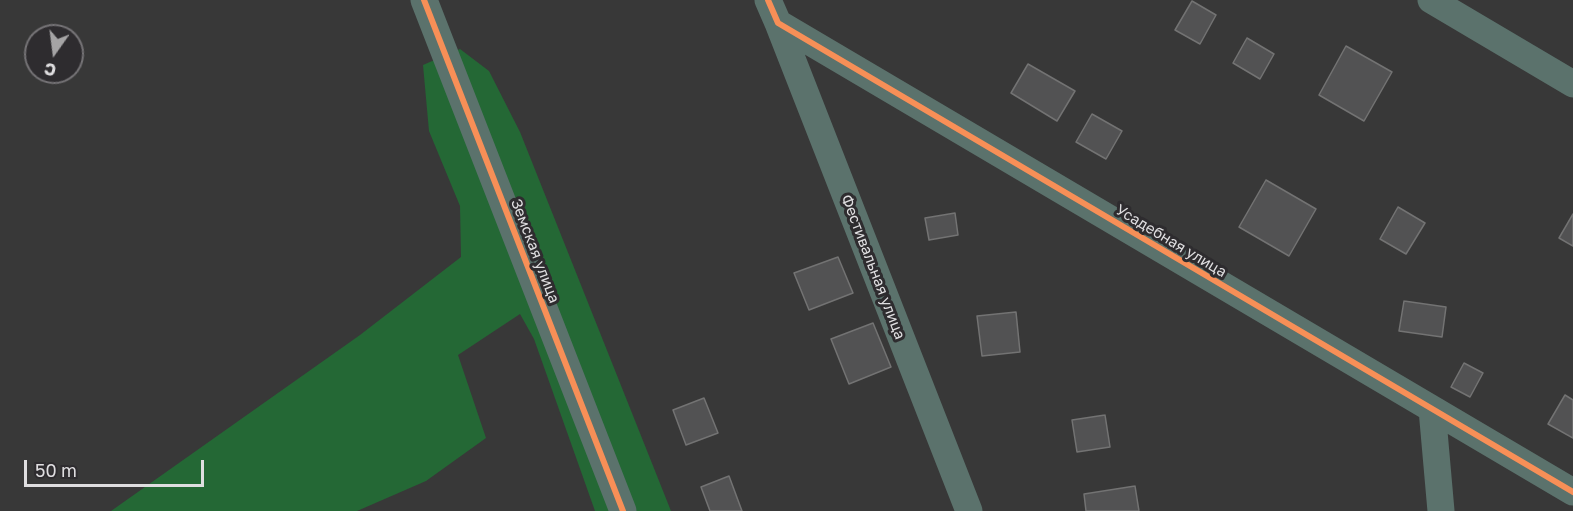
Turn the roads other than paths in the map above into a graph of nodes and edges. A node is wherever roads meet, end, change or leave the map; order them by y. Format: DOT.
graph roads {
  1 [pos="424,0"];
  2 [pos="1431,0"];
  3 [pos="773,11"];
  4 [pos="1573,84"];
  5 [pos="1432,409"];
  6 [pos="1573,492"];
  7 [pos="623,511"];
  8 [pos="969,511"];
  9 [pos="1441,511"];
  1 -- 7 [label="street, Земская улица"];
  2 -- 4 [label="street"];
  3 -- 5 [label="street, Усадебная улица"];
  3 -- 8 [label="street, Фестивальная улица"];
  5 -- 6 [label="street, Усадебная улица"];
  5 -- 9 [label="street"];
}
